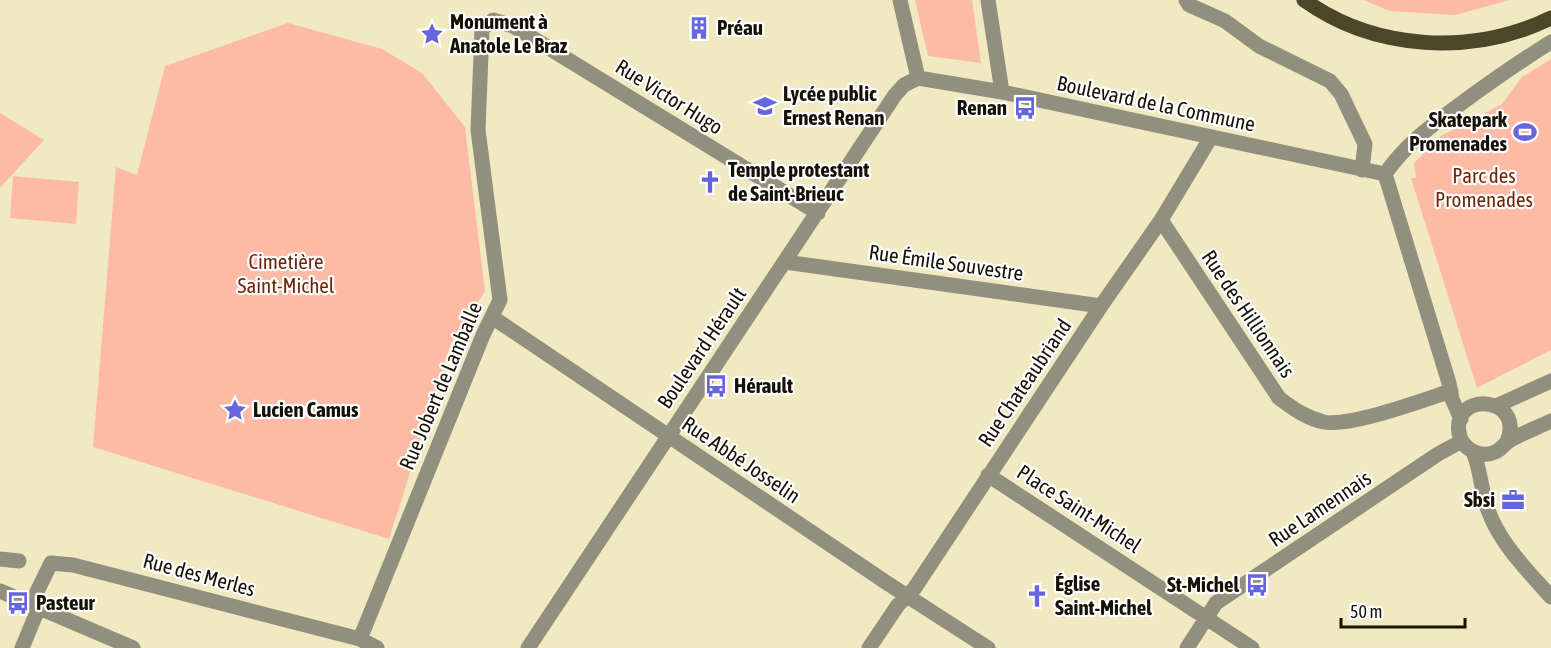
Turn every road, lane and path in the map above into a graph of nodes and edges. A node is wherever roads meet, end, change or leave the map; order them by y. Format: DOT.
graph roads {
  1 [pos="900,0"];
  2 [pos="988,0"];
  3 [pos="1186,0"];
  4 [pos="1304,0"];
  5 [pos="1551,8"];
  6 [pos="1551,18"];
  7 [pos="482,29"];
  8 [pos="1386,35"];
  9 [pos="1551,42"];
  10 [pos="918,78"];
  11 [pos="1002,92"];
  12 [pos="1211,137"];
  13 [pos="1362,170"];
  14 [pos="1385,174"];
  15 [pos="818,213"];
  16 [pos="1161,220"];
  17 [pos="785,262"];
  18 [pos="1101,306"];
  19 [pos="492,317"];
  20 [pos="1545,384"];
  21 [pos="1451,391"];
  22 [pos="1476,404"];
  23 [pos="1496,406"];
  24 [pos="1508,418"];
  25 [pos="1461,419"];
  26 [pos="1551,421"];
  27 [pos="668,436"];
  28 [pos="1507,442"];
  29 [pos="1468,447"];
  30 [pos="1492,453"];
  31 [pos="988,475"];
  32 [pos="1484,495"];
  33 [pos="0,559"];
  34 [pos="19,561"];
  35 [pos="0,591"];
  36 [pos="909,596"];
  37 [pos="1551,597"];
  38 [pos="35,606"];
  39 [pos="1206,617"];
  40 [pos="360,639"];
  41 [pos="22,648"];
  42 [pos="133,648"];
  43 [pos="377,648"];
  44 [pos="528,648"];
  45 [pos="869,648"];
  46 [pos="988,648"];
  47 [pos="1187,648"];
  48 [pos="1252,648"];
  1 -- 10 [label="street"];
  2 -- 11 [label="street"];
  3 -- 13 [label="street"];
  4 -- 8 [label="main road"];
  5 -- 8 [label="main road"];
  6 -- 8 [label="main road"];
  7 -- 15 [label="street, Rue Victor Hugo"];
  7 -- 19 [label="street, Rue Jobert de Lamballe"];
  9 -- 14 [label="street"];
  10 -- 11 [label="street, Boulevard de la Commune"];
  10 -- 15 [label="street, Boulevard Hérault"];
  11 -- 12 [label="street, Boulevard de la Commune"];
  12 -- 13 [label="street, Boulevard de la Commune"];
  12 -- 16 [label="street, Rue Chateaubriand"];
  13 -- 14 [label="street, Boulevard de la Commune"];
  14 -- 21 [label="street"];
  15 -- 17 [label="street, Boulevard Hérault"];
  16 -- 18 [label="street, Rue Chateaubriand"];
  16 -- 21 [label="street, Rue des Hillionnais"];
  17 -- 18 [label="street, Rue Émile Souvestre"];
  17 -- 27 [label="street, Boulevard Hérault"];
  18 -- 31 [label="street, Rue Chateaubriand"];
  19 -- 27 [label="street, Rue Abbé Josselin"];
  19 -- 40 [label="street, Rue Jobert de Lamballe"];
  20 -- 23 [label="street"];
  20 -- 24 [label="street"];
  21 -- 22 [label="street"];
  21 -- 25 [label="street"];
  22 -- 23 [label="street"];
  22 -- 25 [label="street"];
  23 -- 24 [label="street"];
  24 -- 28 [label="street"];
  25 -- 29 [label="street"];
  26 -- 28 [label="street"];
  27 -- 36 [label="street, Rue Abbé Josselin"];
  27 -- 44 [label="street, Boulevard Hérault"];
  28 -- 30 [label="street"];
  29 -- 30 [label="street"];
  29 -- 32 [label="street"];
  29 -- 39 [label="street, Rue Lamennais"];
  30 -- 32 [label="street"];
  31 -- 36 [label="street, Rue Chateaubriand"];
  31 -- 39 [label="street, Place Saint-Michel"];
  32 -- 37 [label="street"];
  33 -- 34 [label="street"];
  35 -- 38 [label="street"];
  36 -- 45 [label="street, Rue Chateaubriand"];
  36 -- 46 [label="street"];
  38 -- 40 [label="street, Rue des Merles"];
  38 -- 41 [label="street"];
  38 -- 42 [label="street"];
  39 -- 47 [label="street"];
  39 -- 48 [label="street, Place Saint-Michel"];
  40 -- 43 [label="street, Rue des Merles"];
}
